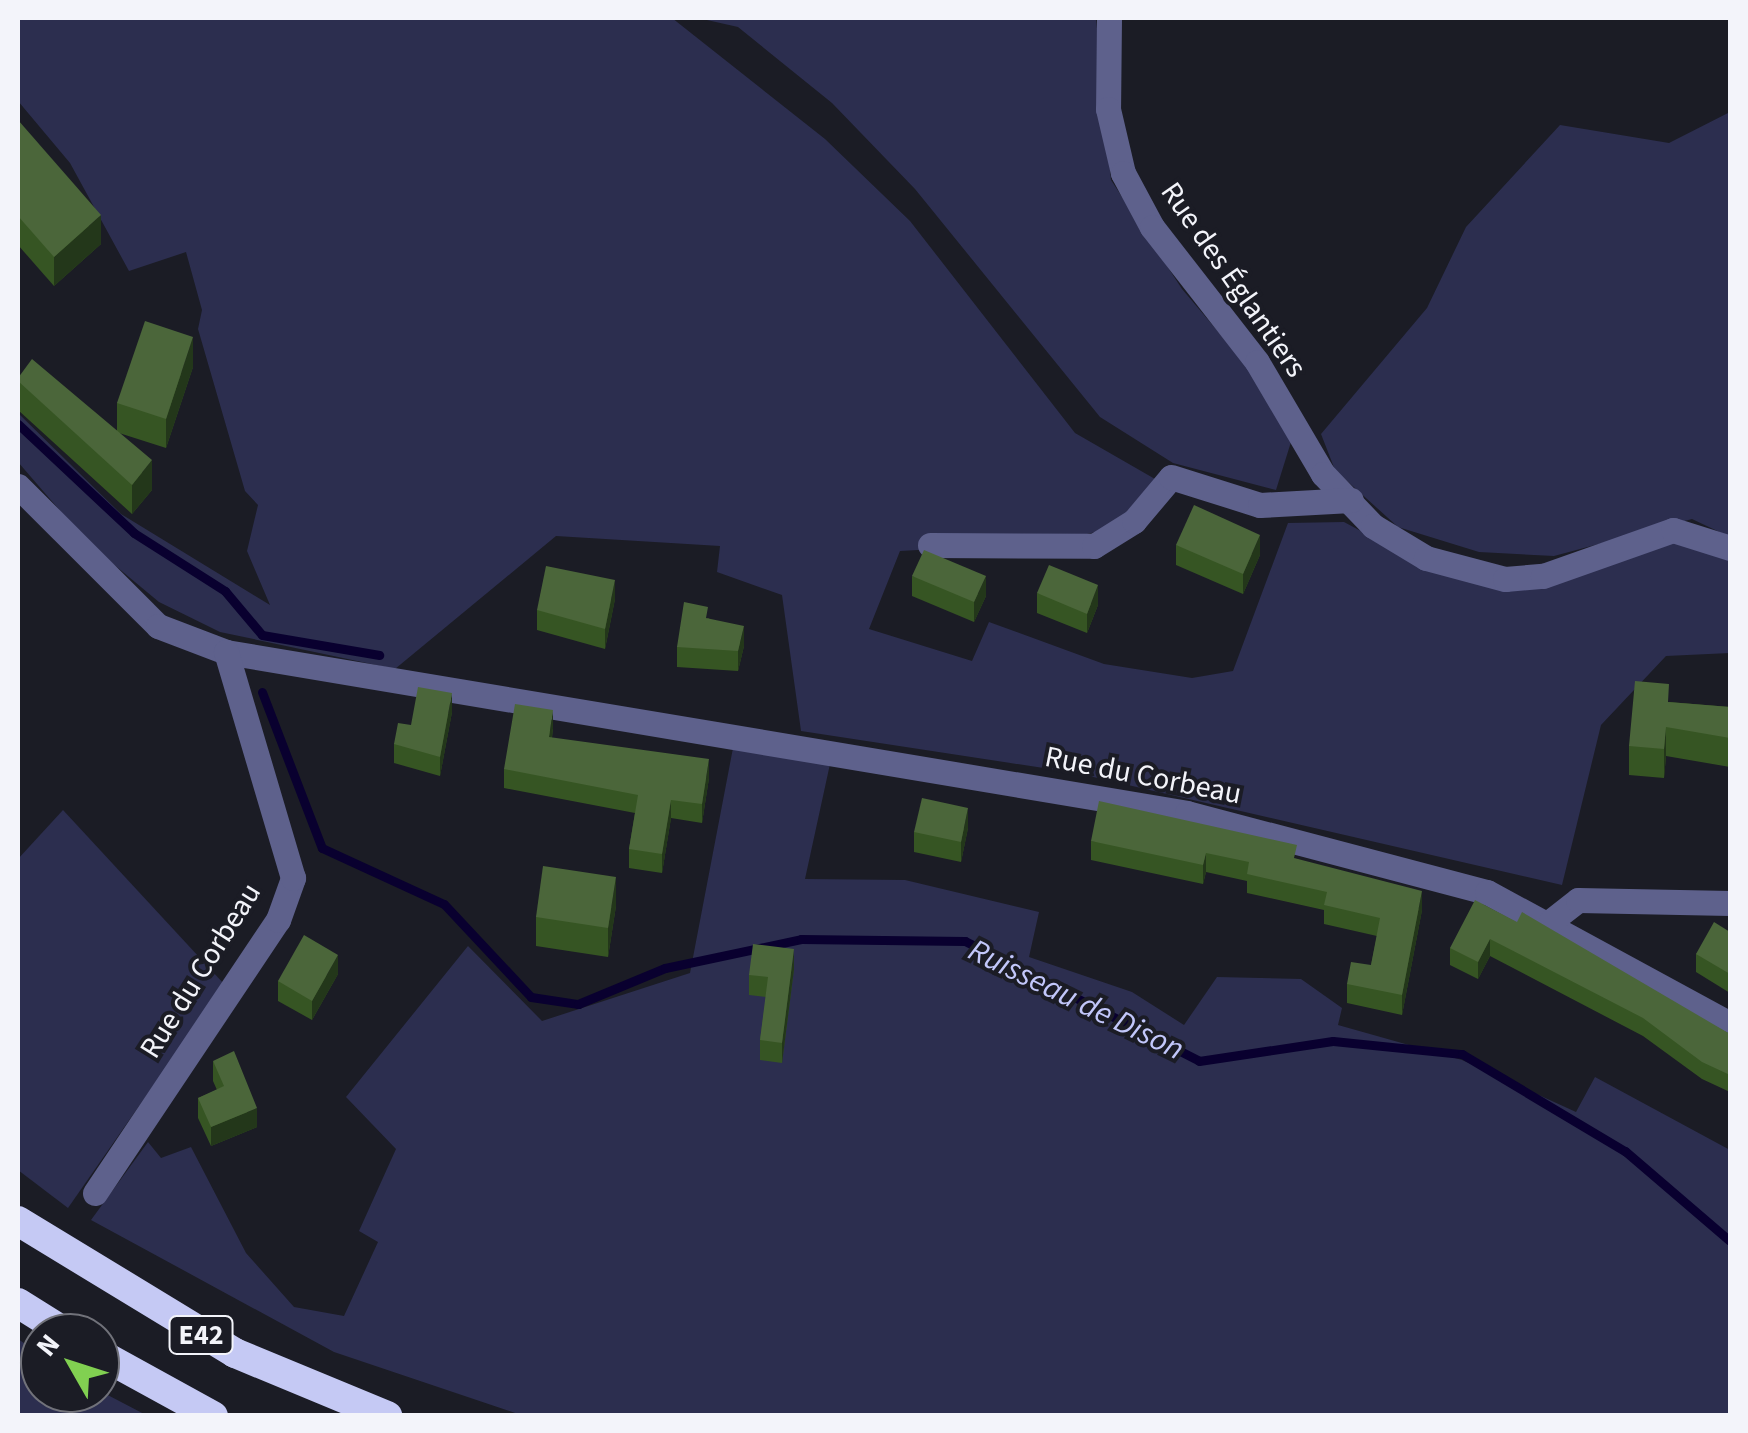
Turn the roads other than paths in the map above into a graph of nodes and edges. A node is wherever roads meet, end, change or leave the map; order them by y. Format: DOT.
graph roads {
  1 [pos="1109,18"];
  2 [pos="18,486"];
  3 [pos="1351,500"];
  4 [pos="930,546"];
  5 [pos="1730,548"];
  6 [pos="226,652"];
  7 [pos="1730,903"];
  8 [pos="1551,921"];
  9 [pos="1730,1024"];
  10 [pos="95,1193"];
  11 [pos="18,1221"];
  12 [pos="120,1365"];
  13 [pos="213,1416"];
  14 [pos="388,1416"];
  1 -- 3 [label="street, Rue des Églantiers"];
  2 -- 6 [label="street, Rue du Corbeau"];
  3 -- 4 [label="street"];
  3 -- 5 [label="street, Rue des Églantiers"];
  6 -- 8 [label="street, Rue du Corbeau"];
  6 -- 10 [label="street, Rue du Corbeau"];
  7 -- 8 [label="street"];
  8 -- 9 [label="street, Rue du Corbeau"];
  11 -- 14 [label="highway, E42"];
  12 -- 13 [label="highway, E42"];
}
